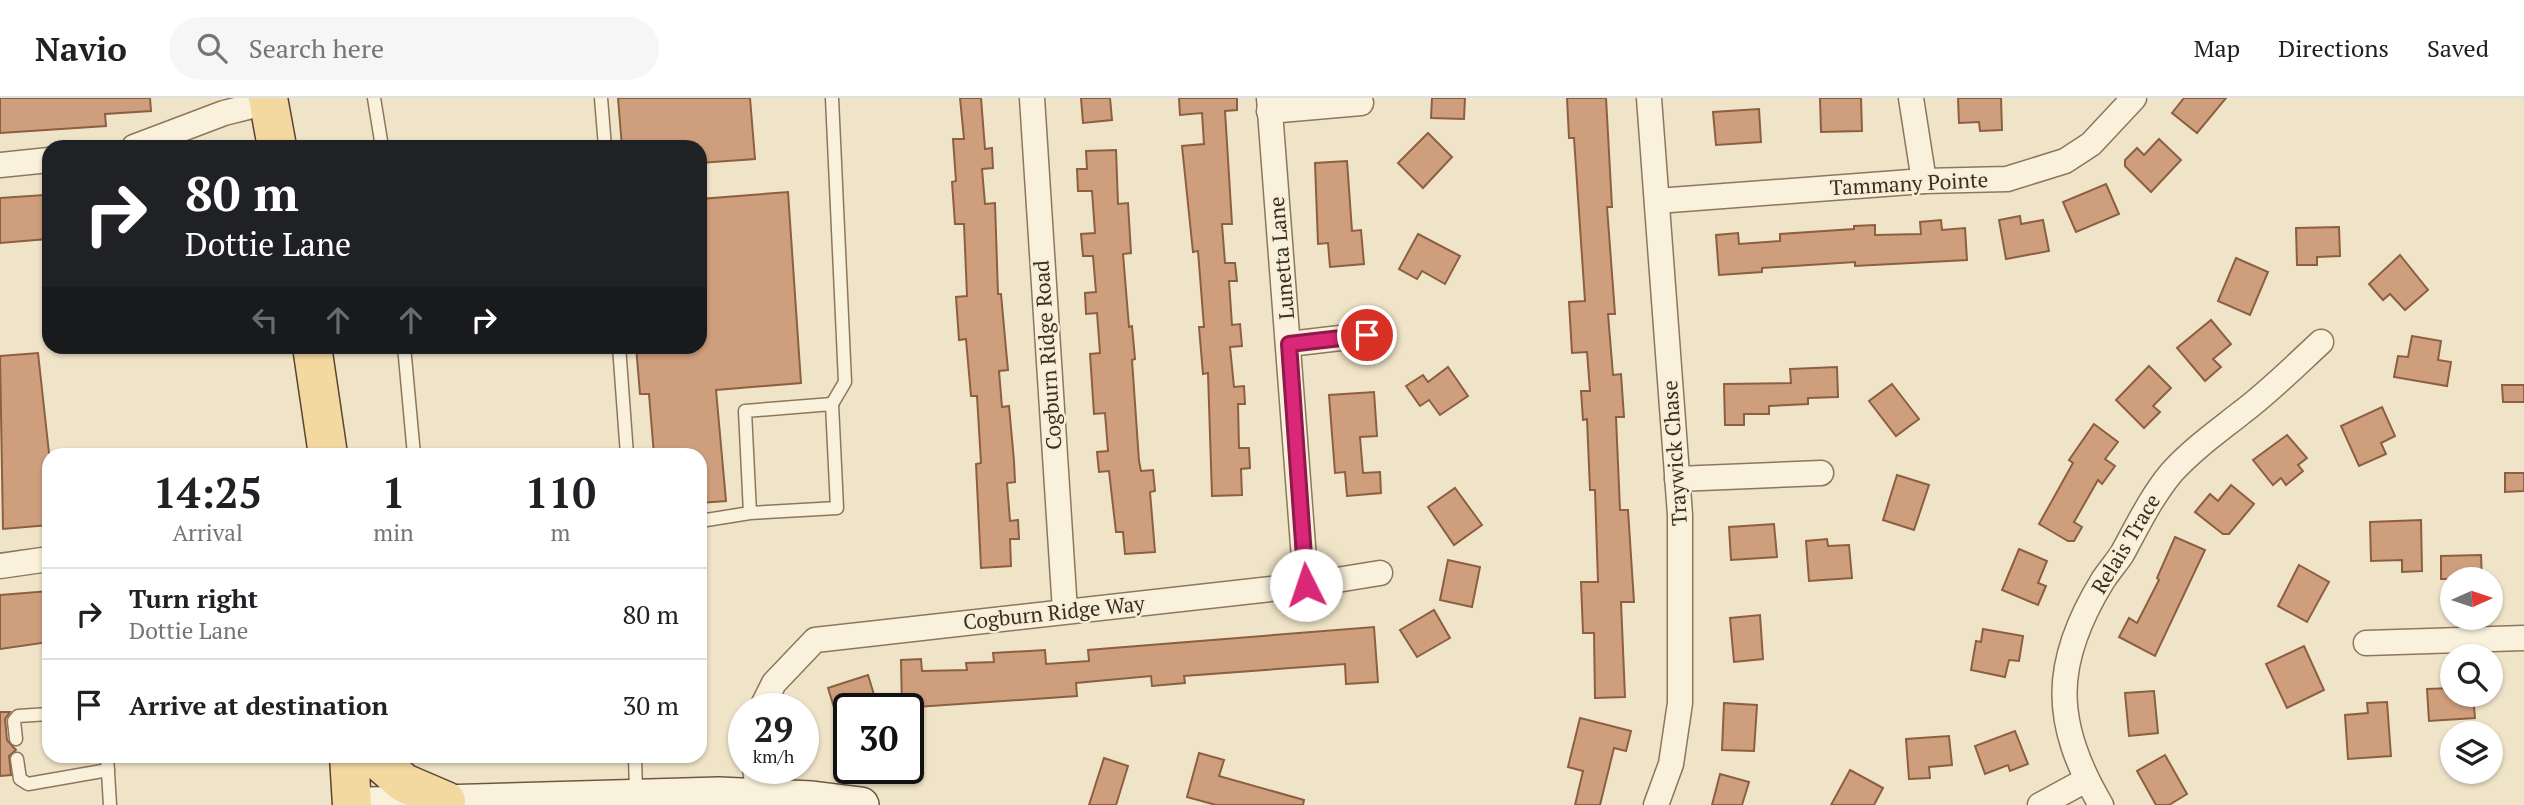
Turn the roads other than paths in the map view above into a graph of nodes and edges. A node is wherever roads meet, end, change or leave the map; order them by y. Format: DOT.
graph roads {
  1 [pos="374,98"];
  2 [pos="601,98"];
  3 [pos="832,98"];
  4 [pos="1032,98"];
  5 [pos="1650,98"];
  6 [pos="1911,98"];
  7 [pos="2134,98"];
  8 [pos="271,100"];
  9 [pos="1361,103"];
  10 [pos="1269,105"];
  11 [pos="153,140"];
  12 [pos="276,140"];
  13 [pos="381,140"];
  14 [pos="604,140"];
  15 [pos="42,161"];
  16 [pos="0,165"];
  17 [pos="1924,181"];
  18 [pos="1657,201"];
  19 [pos="1367,335"];
  20 [pos="2321,342"];
  21 [pos="1289,344"];
  22 [pos="312,354"];
  23 [pos="313,354"];
  24 [pos="405,354"];
  25 [pos="620,354"];
  26 [pos="832,404"];
  27 [pos="313,448"];
  28 [pos="327,448"];
  29 [pos="413,448"];
  30 [pos="626,448"];
  31 [pos="1821,473"];
  32 [pos="1677,479"];
  33 [pos="750,513"];
  34 [pos="707,521"];
  35 [pos="42,560"];
  36 [pos="0,566"];
  37 [pos="1380,573"];
  38 [pos="1306,585"];
  39 [pos="1065,611"];
  40 [pos="2524,638"];
  41 [pos="2366,643"];
  42 [pos="769,693"];
  43 [pos="42,714"];
  44 [pos="16,739"];
  45 [pos="17,759"];
  46 [pos="108,763"];
  47 [pos="327,763"];
  48 [pos="349,763"];
  49 [pos="381,763"];
  50 [pos="635,763"];
  51 [pos="108,770"];
  52 [pos="2086,780"];
  53 [pos="758,790"];
  54 [pos="446,801"];
  55 [pos="636,801"];
  56 [pos="110,805"];
  57 [pos="329,805"];
  58 [pos="352,805"];
  59 [pos="369,805"];
  60 [pos="861,805"];
  61 [pos="1656,805"];
  62 [pos="2040,805"];
  63 [pos="2101,805"];
  1 -- 13 [label="lane"];
  2 -- 14 [label="lane"];
  3 -- 26 [label="lane"];
  4 -- 39 [label="street, Cogburn Ridge Road"];
  5 -- 18 [label="street, Traywick Chase"];
  6 -- 17 [label="street"];
  7 -- 17 [label="street, Tammany Pointe"];
  8 -- 11 [label="street"];
  8 -- 12 [label="main road"];
  9 -- 10 [label="street"];
  10 -- 21 [label="street, Lunetta Lane"];
  15 -- 16 [label="street"];
  17 -- 18 [label="street, Tammany Pointe"];
  18 -- 32 [label="street, Traywick Chase"];
  19 -- 21 [label="street"];
  20 -- 52 [label="street, Relais Trace"];
  21 -- 38 [label="street, Lunetta Lane"];
  22 -- 27 [label="main road"];
  23 -- 28 [label="main road"];
  24 -- 29 [label="lane"];
  25 -- 30 [label="lane"];
  26 -- 33 [label="lane"];
  26 -- 33 [label="lane"];
  31 -- 32 [label="street"];
  32 -- 61 [label="street, Traywick Chase"];
  33 -- 34 [label="lane"];
  35 -- 36 [label="street"];
  37 -- 38 [label="street, Cogburn Ridge Way"];
  38 -- 39 [label="street, Cogburn Ridge Way"];
  39 -- 42 [label="street, Cogburn Ridge Way"];
  40 -- 41 [label="street"];
  43 -- 44 [label="lane"];
  45 -- 51 [label="lane"];
  46 -- 51 [label="lane"];
  47 -- 57 [label="main road"];
  48 -- 58 [label="main road"];
  49 -- 54 [label="main road"];
  50 -- 55 [label="lane"];
  51 -- 56 [label="lane"];
  52 -- 62 [label="street"];
  52 -- 63 [label="street, Relais Trace"];
  53 -- 55 [label="street"];
  53 -- 60 [label="street"];
  54 -- 55 [label="street"];
  54 -- 59 [label="street"];
}
